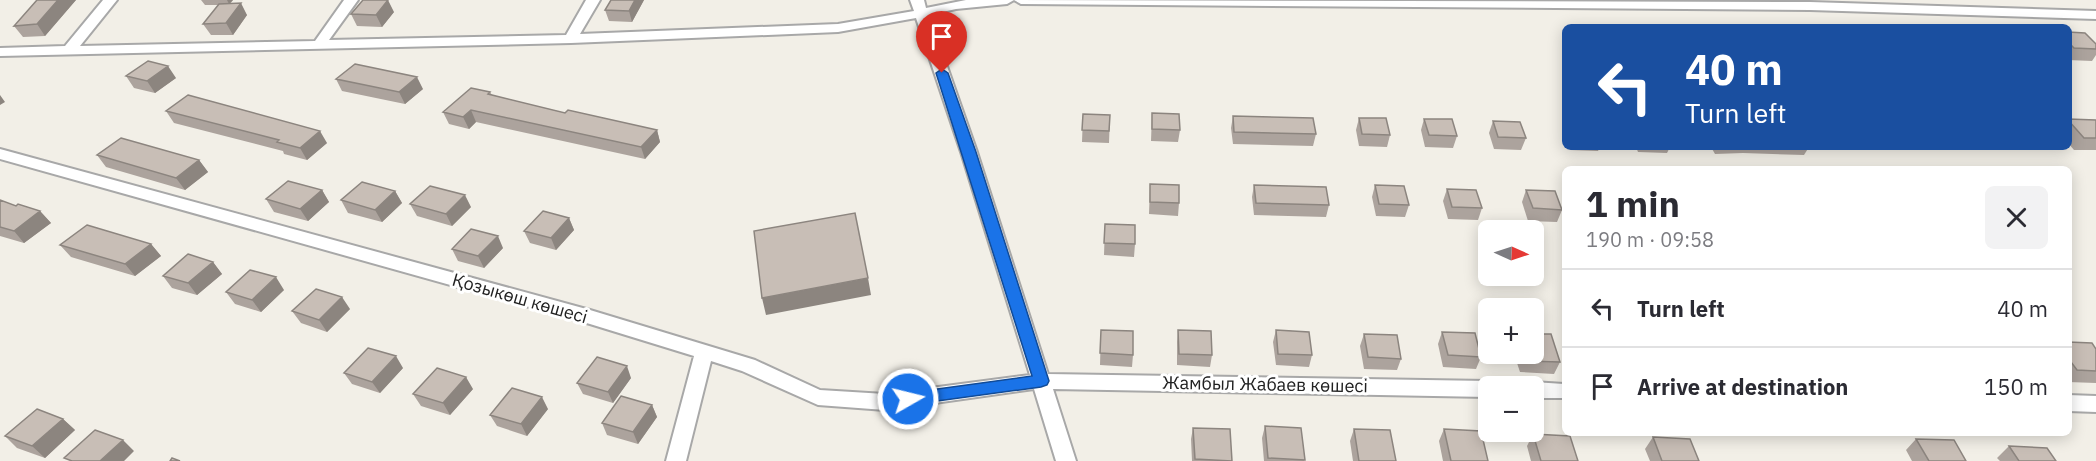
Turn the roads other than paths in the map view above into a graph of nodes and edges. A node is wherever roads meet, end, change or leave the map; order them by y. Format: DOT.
graph roads {
  1 [pos="110,0"];
  2 [pos="351,0"];
  3 [pos="593,0"];
  4 [pos="1007,0"];
  5 [pos="1021,0"];
  6 [pos="919,7"];
  7 [pos="2096,15"];
  8 [pos="571,39"];
  9 [pos="319,45"];
  10 [pos="70,49"];
  11 [pos="0,52"];
  12 [pos="0,154"];
  13 [pos="704,352"];
  14 [pos="1041,381"];
  15 [pos="1478,389"];
  16 [pos="1544,390"];
  17 [pos="1562,391"];
  18 [pos="2072,404"];
  19 [pos="2096,404"];
  20 [pos="675,461"];
  21 [pos="1066,461"];
  1 -- 10 [label="street"];
  2 -- 9 [label="street"];
  3 -- 8 [label="street"];
  4 -- 6 [label="street"];
  5 -- 7 [label="street"];
  6 -- 8 [label="street"];
  6 -- 14 [label="street"];
  8 -- 9 [label="street"];
  9 -- 10 [label="street"];
  10 -- 11 [label="street"];
  12 -- 13 [label="street, Қозыкөш көшесі"];
  13 -- 14 [label="street, Қозыкөш көшесі"];
  13 -- 20 [label="street"];
  14 -- 15 [label="street, Жамбыл Жабаев көшесі"];
  14 -- 21 [label="street"];
  16 -- 17 [label="street"];
  18 -- 19 [label="street"];
}
